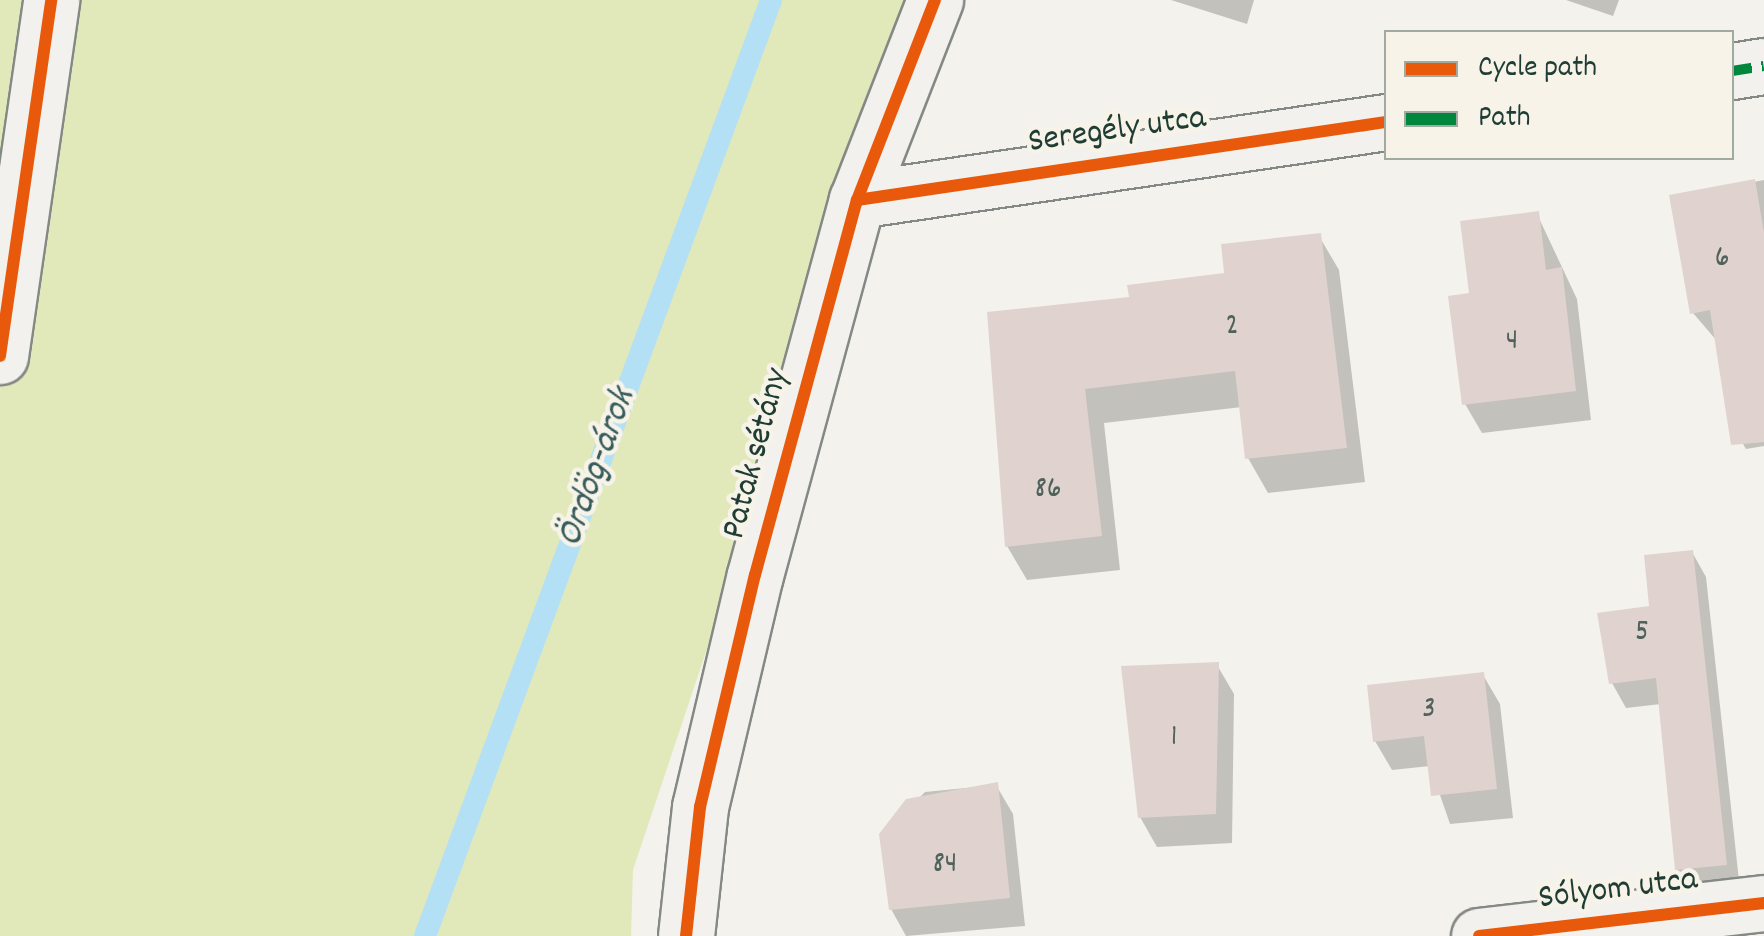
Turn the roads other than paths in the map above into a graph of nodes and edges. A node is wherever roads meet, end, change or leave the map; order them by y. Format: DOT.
graph roads {
  1 [pos="50,0"];
  2 [pos="935,0"];
  3 [pos="1764,66"];
  4 [pos="1734,71"];
  5 [pos="1384,122"];
  6 [pos="857,200"];
  7 [pos="0,356"];
  8 [pos="1764,903"];
  9 [pos="686,936"];
  10 [pos="1480,936"];
  1 -- 7 [label="street"];
  2 -- 6 [label="street, Patak sétány"];
  3 -- 4 [label="street"];
  5 -- 6 [label="street, Seregély utca"];
  6 -- 9 [label="street, Patak sétány"];
  8 -- 10 [label="street, Sólyom utca"];
}
